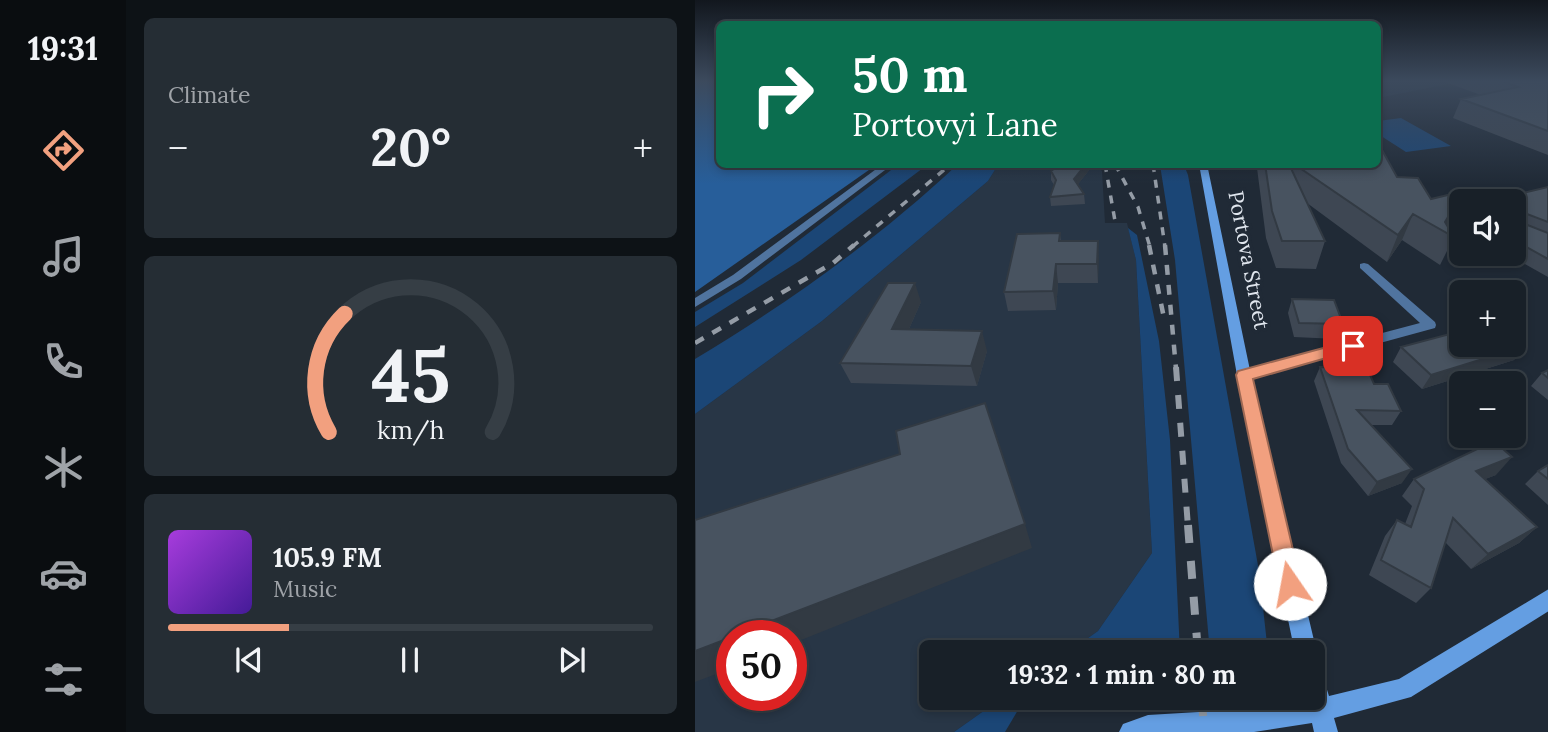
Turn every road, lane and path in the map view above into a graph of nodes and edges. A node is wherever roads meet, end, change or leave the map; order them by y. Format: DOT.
graph roads {
  1 [pos="884,168"];
  2 [pos="1204,168"];
  3 [pos="1364,266"];
  4 [pos="695,303"];
  5 [pos="1244,375"];
  6 [pos="1548,599"];
  7 [pos="1303,640"];
  8 [pos="1323,721"];
  9 [pos="1131,732"];
  1 -- 4 [label="street"];
  2 -- 5 [label="main road, Portova Street"];
  3 -- 5 [label="street"];
  5 -- 7 [label="main road, Portova Street"];
  6 -- 8 [label="main road"];
  8 -- 9 [label="main road"];
}
